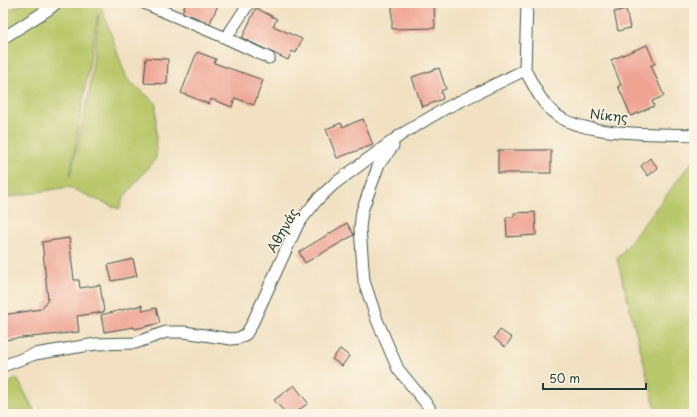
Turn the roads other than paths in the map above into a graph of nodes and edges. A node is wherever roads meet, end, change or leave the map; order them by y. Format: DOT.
graph roads {
  1 [pos="56,3"];
  2 [pos="144,3"];
  3 [pos="249,3"];
  4 [pos="526,3"];
  5 [pos="3,38"];
  6 [pos="226,38"];
  7 [pos="269,58"];
  8 [pos="525,70"];
  9 [pos="402,134"];
  10 [pos="694,135"];
  11 [pos="3,366"];
  12 [pos="431,414"];
  1 -- 5 [label="street"];
  2 -- 6 [label="street"];
  3 -- 6 [label="street"];
  4 -- 8 [label="street"];
  6 -- 7 [label="street"];
  8 -- 9 [label="street, Αθηνάς"];
  8 -- 10 [label="street, Νίκης"];
  9 -- 11 [label="street, Αθηνάς"];
  9 -- 12 [label="street"];
}
